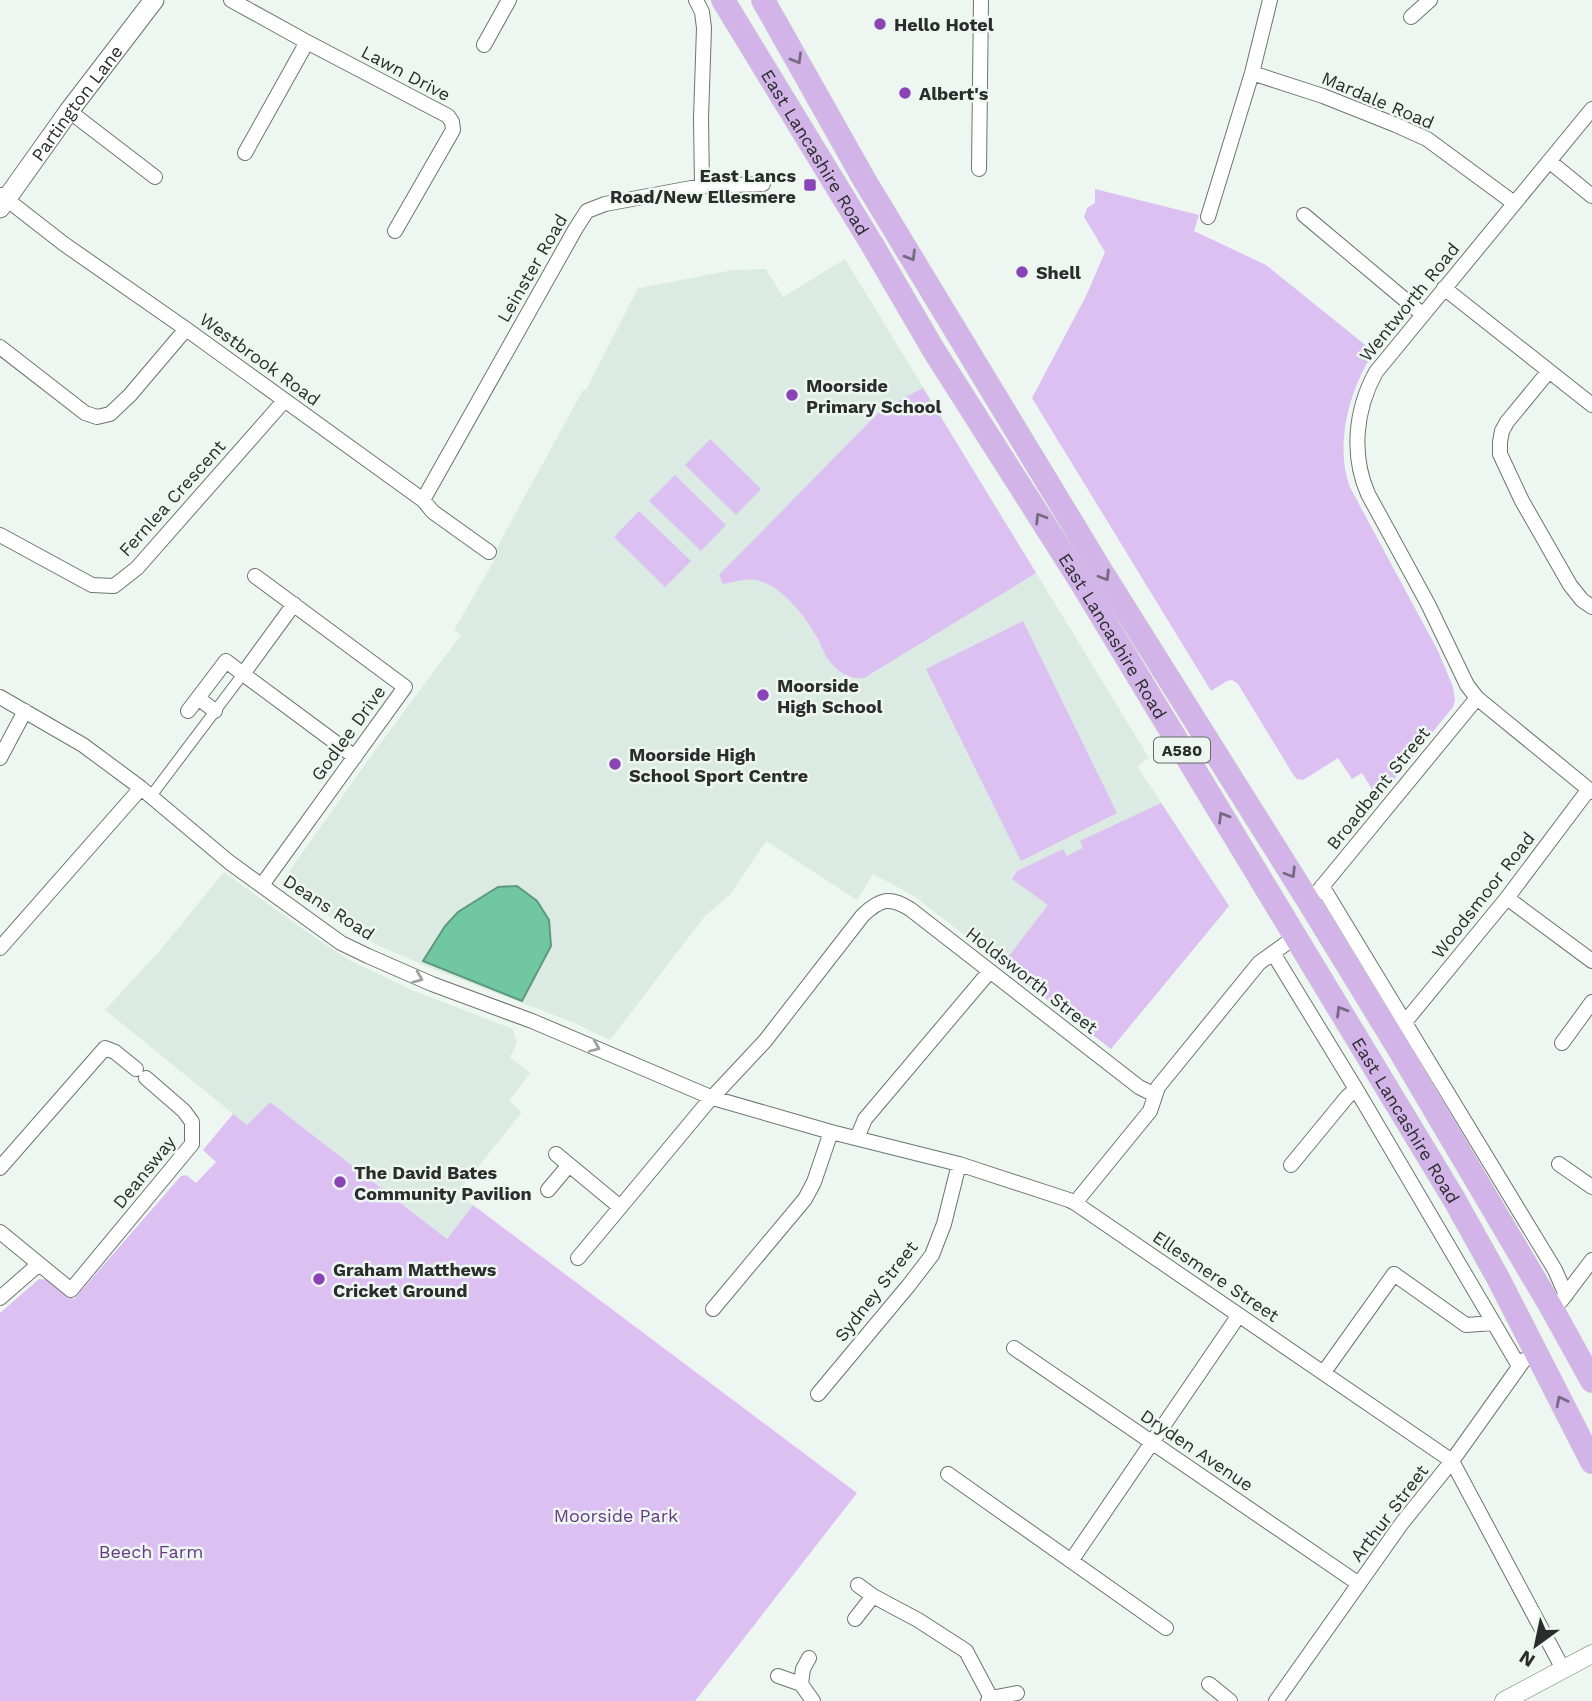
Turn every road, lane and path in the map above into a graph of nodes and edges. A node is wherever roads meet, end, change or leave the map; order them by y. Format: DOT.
graph roads {
  1 [pos="153,0"];
  2 [pos="231,0"];
  3 [pos="509,0"];
  4 [pos="696,0"];
  5 [pos="723,0"];
  6 [pos="763,0"];
  7 [pos="981,0"];
  8 [pos="1270,0"];
  9 [pos="1430,0"];
  10 [pos="1411,17"];
  11 [pos="307,42"];
  12 [pos="484,45"];
  13 [pos="1252,73"];
  14 [pos="1592,109"];
  15 [pos="69,111"];
  16 [pos="246,153"];
  17 [pos="1549,161"];
  18 [pos="979,169"];
  19 [pos="155,177"];
  20 [pos="763,184"];
  21 [pos="702,186"];
  22 [pos="1592,196"];
  23 [pos="2,200"];
  24 [pos="1514,203"];
  25 [pos="1304,215"];
  26 [pos="1208,217"];
  27 [pos="395,231"];
  28 [pos="1444,288"];
  29 [pos="1422,314"];
  30 [pos="186,329"];
  31 [pos="0,348"];
  32 [pos="1549,371"];
  33 [pos="284,401"];
  34 [pos="1592,405"];
  35 [pos="423,500"];
  36 [pos="0,535"];
  37 [pos="489,552"];
  38 [pos="255,576"];
  39 [pos="295,604"];
  40 [pos="1592,607"];
  41 [pos="243,674"];
  42 [pos="0,697"];
  43 [pos="198,698"];
  44 [pos="1477,698"];
  45 [pos="25,711"];
  46 [pos="188,711"];
  47 [pos="215,711"];
  48 [pos="355,757"];
  49 [pos="0,758"];
  50 [pos="1590,790"];
  51 [pos="146,792"];
  52 [pos="262,886"];
  53 [pos="1315,894"];
  54 [pos="1507,898"];
  55 [pos="1295,937"];
  56 [pos="0,947"];
  57 [pos="1273,953"];
  58 [pos="1592,961"];
  59 [pos="990,971"];
  60 [pos="1592,1002"];
  61 [pos="1405,1022"];
  62 [pos="1562,1044"];
  63 [pos="1356,1089"];
  64 [pos="1155,1095"];
  65 [pos="713,1098"];
  66 [pos="831,1132"];
  67 [pos="857,1138"];
  68 [pos="556,1154"];
  69 [pos="959,1164"];
  70 [pos="1559,1164"];
  71 [pos="569,1165"];
  72 [pos="1291,1165"];
  73 [pos="0,1168"];
  74 [pos="1592,1187"];
  75 [pos="548,1190"];
  76 [pos="1075,1203"];
  77 [pos="621,1207"];
  78 [pos="0,1232"];
  79 [pos="578,1258"];
  80 [pos="1592,1260"];
  81 [pos="39,1264"];
  82 [pos="0,1298"];
  83 [pos="1558,1301"];
  84 [pos="713,1309"];
  85 [pos="1239,1315"];
  86 [pos="1494,1323"];
  87 [pos="1014,1348"];
  88 [pos="1527,1357"];
  89 [pos="1324,1372"];
  90 [pos="1591,1383"];
  91 [pos="818,1394"];
  92 [pos="1152,1443"];
  93 [pos="1452,1461"];
  94 [pos="1592,1462"];
  95 [pos="948,1474"];
  96 [pos="1071,1561"];
  97 [pos="1359,1584"];
  98 [pos="858,1585"];
  99 [pos="873,1596"];
  100 [pos="855,1619"];
  101 [pos="1166,1628"];
  102 [pos="1592,1654"];
  103 [pos="809,1658"];
  104 [pos="1563,1670"];
  105 [pos="778,1675"];
  106 [pos="801,1684"];
  107 [pos="1209,1684"];
  108 [pos="1017,1693"];
  109 [pos="990,1699"];
  110 [pos="813,1701"];
  111 [pos="1230,1701"];
  112 [pos="1276,1701"];
  113 [pos="1504,1701"];
  1 -- 15 [label="main road, Partington Lane"];
  2 -- 11 [label="street, Lawn Drive"];
  3 -- 12 [label="street"];
  4 -- 21 [label="street"];
  55 -- 5 [label="highway, East Lancashire Road / A580, one-way"];
  6 -- 53 [label="highway, East Lancashire Road / A580, one-way"];
  7 -- 18 [label="street"];
  8 -- 13 [label="street"];
  9 -- 10 [label="street"];
  11 -- 16 [label="street"];
  11 -- 27 [label="street, Lawn Drive"];
  13 -- 24 [label="street, Mardale Road"];
  13 -- 26 [label="street"];
  14 -- 17 [label="street, Wentworth Road"];
  15 -- 19 [label="street"];
  15 -- 23 [label="main road, Partington Lane"];
  17 -- 22 [label="street"];
  17 -- 24 [label="street, Wentworth Road"];
  20 -- 21 [label="street, Leinster Road"];
  21 -- 35 [label="street, Leinster Road"];
  23 -- 30 [label="street, Westbrook Road"];
  24 -- 28 [label="street, Wentworth Road"];
  25 -- 29 [label="street"];
  28 -- 29 [label="street, Wentworth Road"];
  28 -- 32 [label="street"];
  29 -- 44 [label="street, Wentworth Road"];
  30 -- 31 [label="street"];
  30 -- 33 [label="street, Westbrook Road"];
  32 -- 34 [label="street"];
  32 -- 40 [label="street"];
  33 -- 35 [label="street, Westbrook Road"];
  33 -- 36 [label="street, Fernlea Crescent"];
  35 -- 37 [label="street, Westbrook Road"];
  38 -- 39 [label="street, Godlee Drive"];
  39 -- 41 [label="street"];
  39 -- 48 [label="street, Godlee Drive"];
  41 -- 43 [label="street"];
  41 -- 47 [label="street"];
  41 -- 48 [label="street"];
  42 -- 45 [label="street, Deans Road"];
  43 -- 46 [label="street"];
  43 -- 47 [label="street"];
  44 -- 50 [label="street"];
  44 -- 53 [label="street, Broadbent Street"];
  45 -- 49 [label="street"];
  45 -- 51 [label="street, Deans Road"];
  47 -- 51 [label="street"];
  48 -- 52 [label="street, Godlee Drive"];
  50 -- 54 [label="street, Woodsmoor Road"];
  51 -- 52 [label="street, Deans Road"];
  51 -- 56 [label="street"];
  52 -- 65 [label="street, Deans Road, one-way"];
  53 -- 61 [label="street"];
  53 -- 83 [label="highway, East Lancashire Road / A580"];
  54 -- 58 [label="street"];
  54 -- 61 [label="street, Woodsmoor Road"];
  55 -- 57 [label="street"];
  88 -- 55 [label="highway, East Lancashire Road / A580, one-way"];
  57 -- 63 [label="street"];
  57 -- 64 [label="street"];
  59 -- 64 [label="street, Holdsworth Street"];
  59 -- 65 [label="street, Holdsworth Street"];
  59 -- 67 [label="street"];
  60 -- 62 [label="street"];
  61 -- 83 [label="street"];
  63 -- 72 [label="street"];
  63 -- 86 [label="street"];
  64 -- 76 [label="street"];
  65 -- 66 [label="street, Ellesmere Street"];
  65 -- 77 [label="street"];
  66 -- 67 [label="street, Ellesmere Street"];
  66 -- 84 [label="street"];
  67 -- 69 [label="street, Ellesmere Street"];
  68 -- 71 [label="street"];
  69 -- 76 [label="street, Ellesmere Street"];
  69 -- 91 [label="street, Sydney Street"];
  70 -- 74 [label="street"];
  71 -- 75 [label="street"];
  71 -- 77 [label="street"];
  73 -- 81 [label="street, Deansway"];
  76 -- 85 [label="street, Ellesmere Street"];
  77 -- 79 [label="street"];
  78 -- 81 [label="street"];
  80 -- 83 [label="street"];
  81 -- 82 [label="street"];
  83 -- 90 [label="highway, East Lancashire Road / A580"];
  85 -- 89 [label="street, Ellesmere Street"];
  85 -- 92 [label="street"];
  86 -- 88 [label="street"];
  86 -- 89 [label="street"];
  87 -- 92 [label="street, Dryden Avenue"];
  88 -- 93 [label="street, Arthur Street"];
  94 -- 88 [label="highway, East Lancashire Road / A580, one-way"];
  89 -- 93 [label="street, Ellesmere Street"];
  92 -- 96 [label="street"];
  92 -- 97 [label="street, Dryden Avenue"];
  93 -- 97 [label="street, Arthur Street"];
  93 -- 104 [label="street, Ellesmere Street"];
  95 -- 96 [label="street"];
  96 -- 101 [label="street"];
  97 -- 112 [label="street, Arthur Street"];
  98 -- 99 [label="street"];
  99 -- 100 [label="street"];
  99 -- 109 [label="street"];
  102 -- 104 [label="street"];
  103 -- 106 [label="street"];
  104 -- 113 [label="street"];
  105 -- 106 [label="street"];
  106 -- 110 [label="street"];
  107 -- 111 [label="street"];
  108 -- 109 [label="street"];
}
